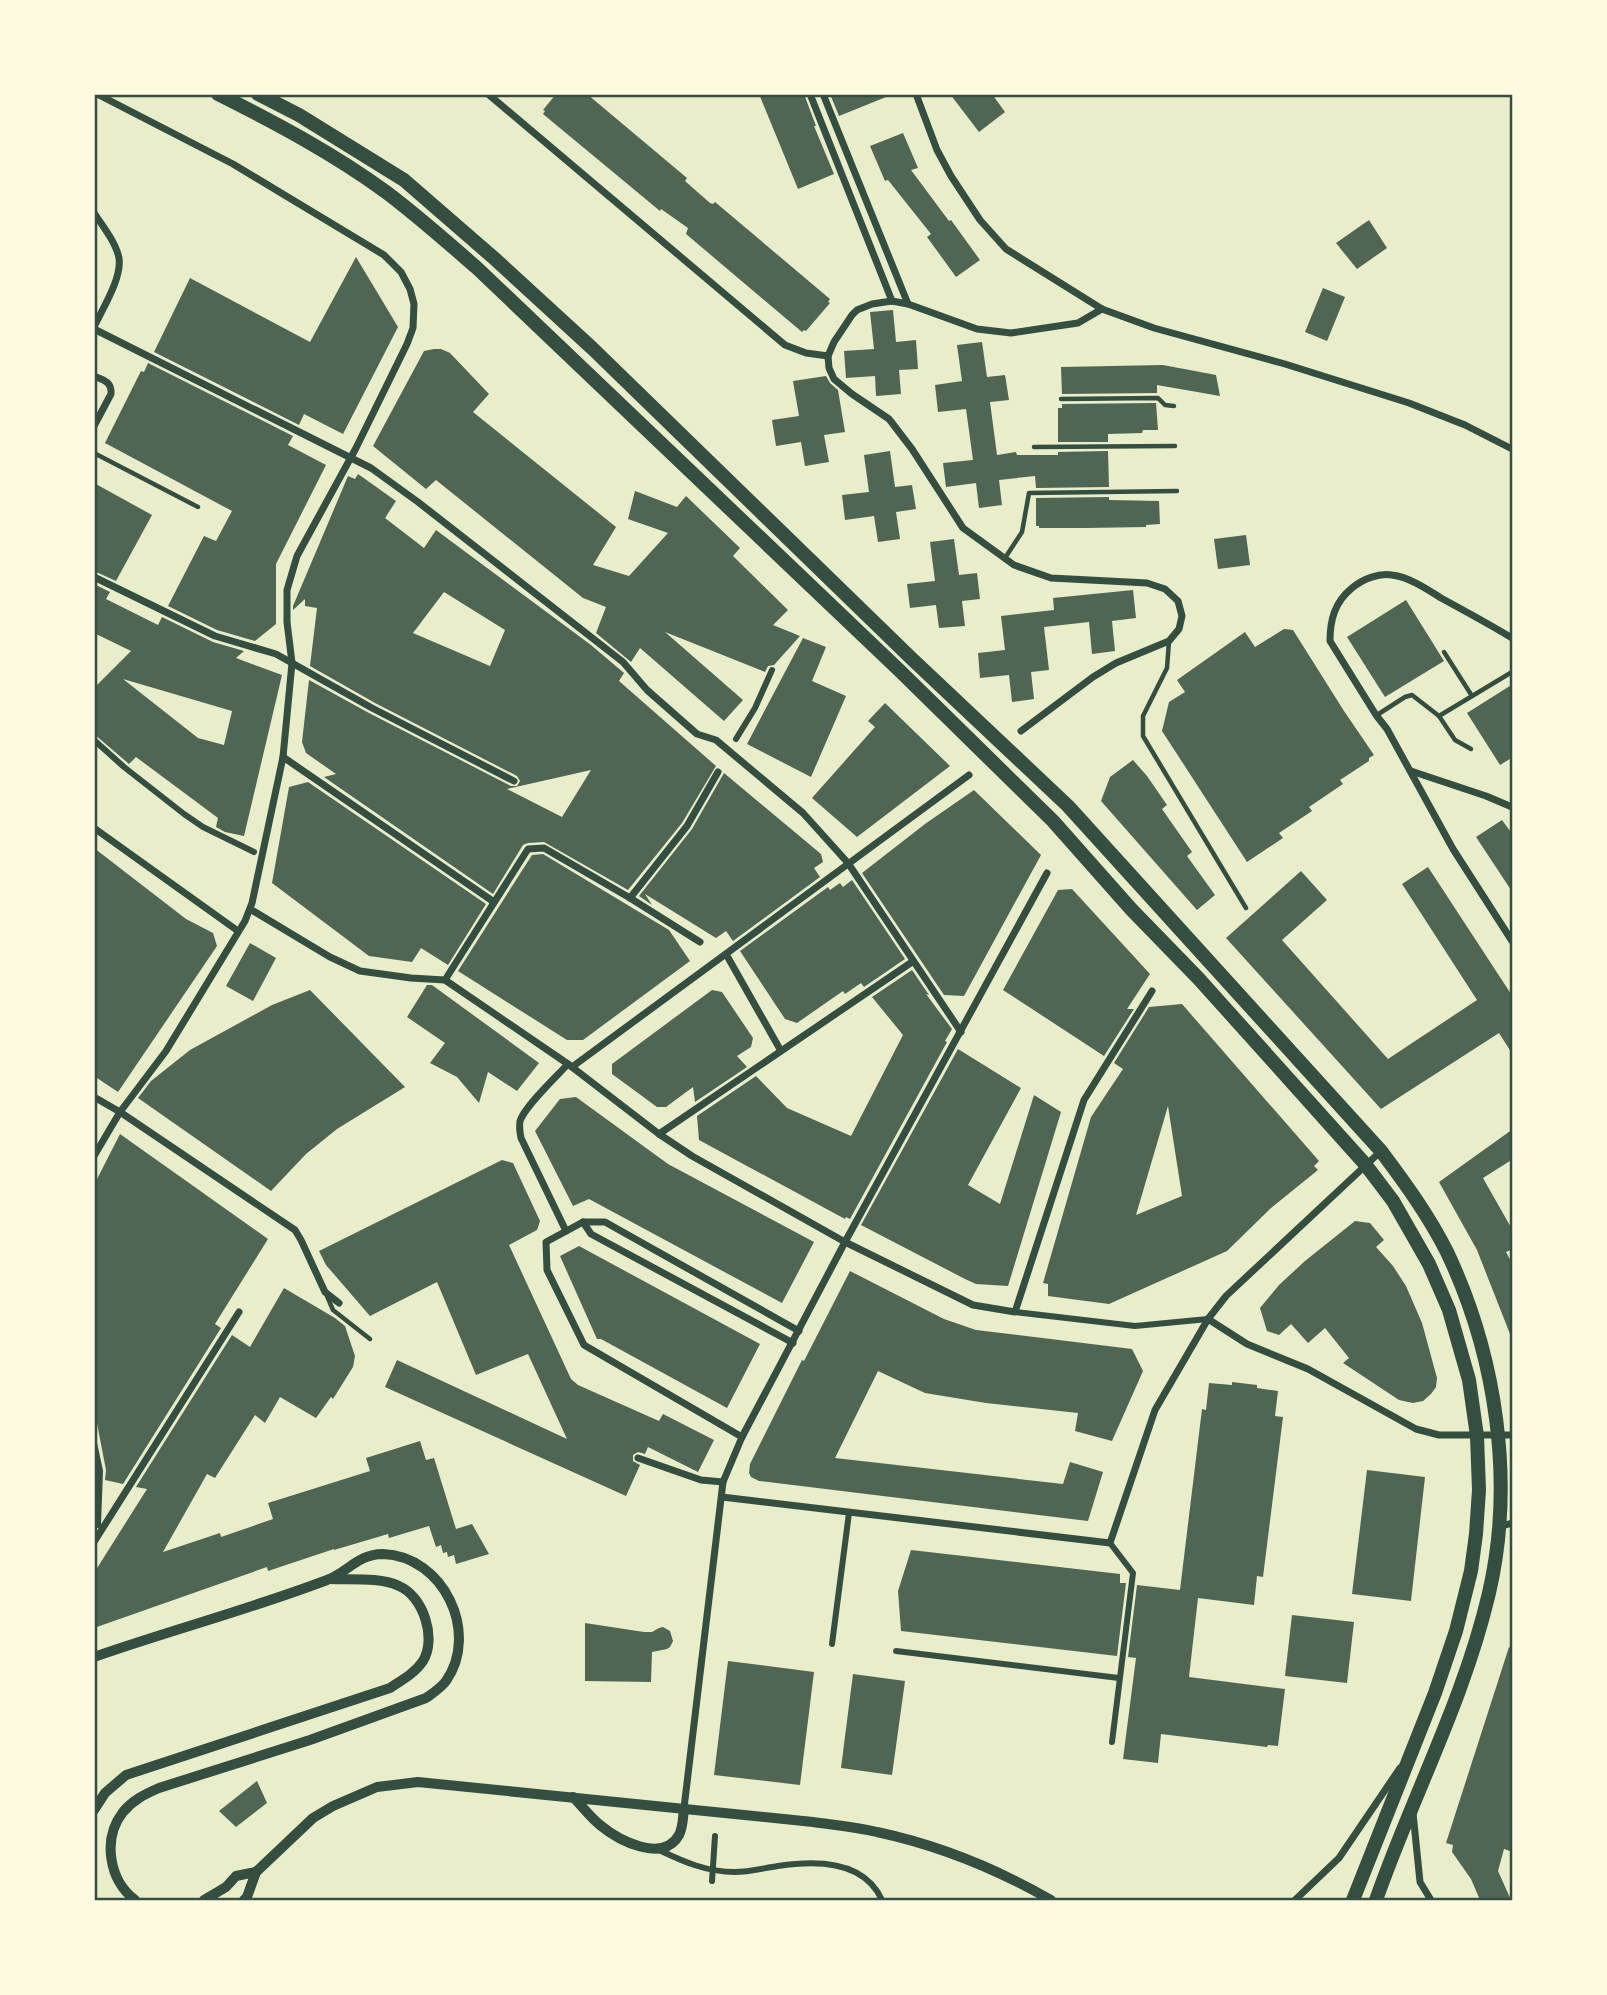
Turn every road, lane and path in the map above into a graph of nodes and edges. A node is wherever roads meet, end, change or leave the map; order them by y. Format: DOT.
graph roads {
  1 [pos="97,94"];
  2 [pos="218,94"];
  3 [pos="258,94"];
  4 [pos="488,94"];
  5 [pos="810,94"];
  6 [pos="823,94"];
  7 [pos="916,94"];
  8 [pos="94,213"];
  9 [pos="892,301"];
  10 [pos="908,304"];
  11 [pos="1102,309"];
  12 [pos="94,328"];
  13 [pos="828,356"];
  14 [pos="94,376"];
  15 [pos="1061,399"];
  16 [pos="1174,406"];
  17 [pos="94,426"];
  18 [pos="1175,446"];
  19 [pos="1034,447"];
  20 [pos="1513,449"];
  21 [pos="94,453"];
  22 [pos="350,458"];
  23 [pos="1177,491"];
  24 [pos="198,507"];
  25 [pos="1005,558"];
  26 [pos="94,576"];
  27 [pos="1513,638"];
  28 [pos="1169,641"];
  29 [pos="1444,652"];
  30 [pos="292,663"];
  31 [pos="772,670"];
  32 [pos="1513,672"];
  33 [pos="1472,696"];
  34 [pos="1376,715"];
  35 [pos="1438,716"];
  36 [pos="1021,731"];
  37 [pos="736,739"];
  38 [pos="94,740"];
  39 [pos="1471,749"];
  40 [pos="283,757"];
  41 [pos="1410,771"];
  42 [pos="718,772"];
  43 [pos="969,775"];
  44 [pos="514,781"];
  45 [pos="1513,807"];
  46 [pos="94,828"];
  47 [pos="254,852"];
  48 [pos="848,863"];
  49 [pos="1047,873"];
  50 [pos="630,898"];
  51 [pos="494,902"];
  52 [pos="1246,908"];
  53 [pos="250,909"];
  54 [pos="238,931"];
  55 [pos="1513,941"];
  56 [pos="699,942"];
  57 [pos="726,954"];
  58 [pos="912,961"];
  59 [pos="445,980"];
  60 [pos="1152,991"];
  61 [pos="961,1032"];
  62 [pos="782,1051"];
  63 [pos="570,1065"];
  64 [pos="94,1097"];
  65 [pos="120,1112"];
  66 [pos="659,1134"];
  67 [pos="1381,1151"];
  68 [pos="94,1156"];
  69 [pos="1365,1164"];
  70 [pos="583,1222"];
  71 [pos="566,1231"];
  72 [pos="845,1242"];
  73 [pos="325,1292"];
  74 [pos="339,1303"];
  75 [pos="239,1312"];
  76 [pos="1015,1312"];
  77 [pos="1208,1320"];
  78 [pos="799,1331"];
  79 [pos="370,1339"];
  80 [pos="793,1343"];
  81 [pos="1505,1435"];
  82 [pos="1477,1436"];
  83 [pos="742,1437"];
  84 [pos="94,1443"];
  85 [pos="638,1458"];
  86 [pos="723,1482"];
  87 [pos="722,1497"];
  88 [pos="849,1513"];
  89 [pos="1513,1523"];
  90 [pos="98,1525"];
  91 [pos="1498,1528"];
  92 [pos="94,1542"];
  93 [pos="1110,1543"];
  94 [pos="330,1579"];
  95 [pos="832,1644"];
  96 [pos="897,1651"];
  97 [pos="94,1657"];
  98 [pos="1119,1678"];
  99 [pos="1112,1742"];
  100 [pos="1414,1747"];
  101 [pos="573,1797"];
  102 [pos="684,1808"];
  103 [pos="1413,1808"];
  104 [pos="94,1810"];
  105 [pos="715,1836"];
  106 [pos="657,1849"];
  107 [pos="713,1870"];
  108 [pos="256,1872"];
  109 [pos="712,1881"];
  110 [pos="135,1900"];
  111 [pos="204,1900"];
  112 [pos="244,1900"];
  113 [pos="882,1900"];
  114 [pos="1051,1900"];
  115 [pos="1295,1900"];
  116 [pos="1353,1900"];
  117 [pos="1376,1900"];
  118 [pos="1431,1900"];
  1 -- 22 [label="street"];
  2 -- 69 [label="main road"];
  3 -- 67 [label="main road"];
  4 -- 13 [label="street"];
  5 -- 9 [label="street"];
  6 -- 10 [label="street"];
  7 -- 11 [label="street"];
  8 -- 12 [label="street"];
  9 -- 10 [label="street"];
  9 -- 13 [label="street"];
  10 -- 11 [label="street"];
  11 -- 20 [label="street"];
  12 -- 22 [label="street"];
  13 -- 25 [label="street"];
  14 -- 17 [label="street"];
  15 -- 16 [label="lane"];
  18 -- 19 [label="lane"];
  21 -- 24 [label="lane"];
  22 -- 30 [label="street"];
  22 -- 48 [label="street"];
  23 -- 25 [label="lane"];
  25 -- 28 [label="street"];
  26 -- 30 [label="street"];
  27 -- 34 [label="street"];
  28 -- 36 [label="street"];
  28 -- 52 [label="lane"];
  29 -- 33 [label="lane"];
  30 -- 40 [label="street"];
  30 -- 44 [label="street"];
  31 -- 37 [label="street"];
  32 -- 33 [label="lane"];
  33 -- 35 [label="lane"];
  34 -- 35 [label="lane"];
  34 -- 41 [label="street"];
  35 -- 39 [label="lane"];
  38 -- 47 [label="street"];
  40 -- 51 [label="street"];
  40 -- 53 [label="street"];
  41 -- 45 [label="street"];
  41 -- 55 [label="street"];
  42 -- 50 [label="street"];
  43 -- 48 [label="street"];
  46 -- 54 [label="street"];
  48 -- 57 [label="street"];
  48 -- 58 [label="street"];
  49 -- 61 [label="street"];
  50 -- 51 [label="street"];
  50 -- 56 [label="street"];
  51 -- 59 [label="street"];
  53 -- 54 [label="street"];
  53 -- 59 [label="street"];
  54 -- 65 [label="street"];
  57 -- 62 [label="street"];
  57 -- 63 [label="street"];
  58 -- 61 [label="street"];
  58 -- 62 [label="street"];
  59 -- 63 [label="street"];
  60 -- 76 [label="street"];
  61 -- 72 [label="street"];
  62 -- 66 [label="street"];
  63 -- 66 [label="street"];
  63 -- 71 [label="street"];
  64 -- 65 [label="street"];
  65 -- 68 [label="street"];
  65 -- 73 [label="street"];
  66 -- 72 [label="street"];
  67 -- 69 [label="street"];
  67 -- 81 [label="main road"];
  69 -- 77 [label="street"];
  69 -- 82 [label="main road"];
  70 -- 71 [label="street"];
  70 -- 78 [label="street"];
  70 -- 80 [label="street"];
  71 -- 83 [label="street"];
  72 -- 76 [label="street"];
  72 -- 78 [label="street"];
  73 -- 74 [label="street"];
  73 -- 79 [label="lane"];
  75 -- 92 [label="street"];
  76 -- 77 [label="street"];
  77 -- 82 [label="street"];
  77 -- 93 [label="street"];
  78 -- 80 [label="street"];
  80 -- 83 [label="street"];
  81 -- 82 [label="street"];
  81 -- 91 [label="main road"];
  82 -- 100 [label="main road"];
  83 -- 86 [label="street"];
  84 -- 90 [label="street"];
  85 -- 86 [label="street"];
  86 -- 87 [label="street"];
  87 -- 88 [label="street"];
  87 -- 102 [label="street"];
  88 -- 93 [label="street"];
  88 -- 95 [label="street"];
  89 -- 91 [label="street"];
  91 -- 103 [label="main road"];
  93 -- 98 [label="street"];
  94 -- 97 [label="street"];
  94 -- 104 [label="street"];
  94 -- 110 [label="street"];
  96 -- 98 [label="street"];
  98 -- 99 [label="street"];
  100 -- 115 [label="street"];
  100 -- 116 [label="main road"];
  101 -- 102 [label="street"];
  101 -- 106 [label="street"];
  101 -- 108 [label="street"];
  102 -- 106 [label="street"];
  102 -- 114 [label="street"];
  103 -- 117 [label="main road"];
  103 -- 118 [label="street"];
  105 -- 107 [label="street"];
  106 -- 107 [label="street"];
  107 -- 109 [label="street"];
  107 -- 113 [label="street"];
  108 -- 111 [label="street"];
  108 -- 112 [label="street"];
}
